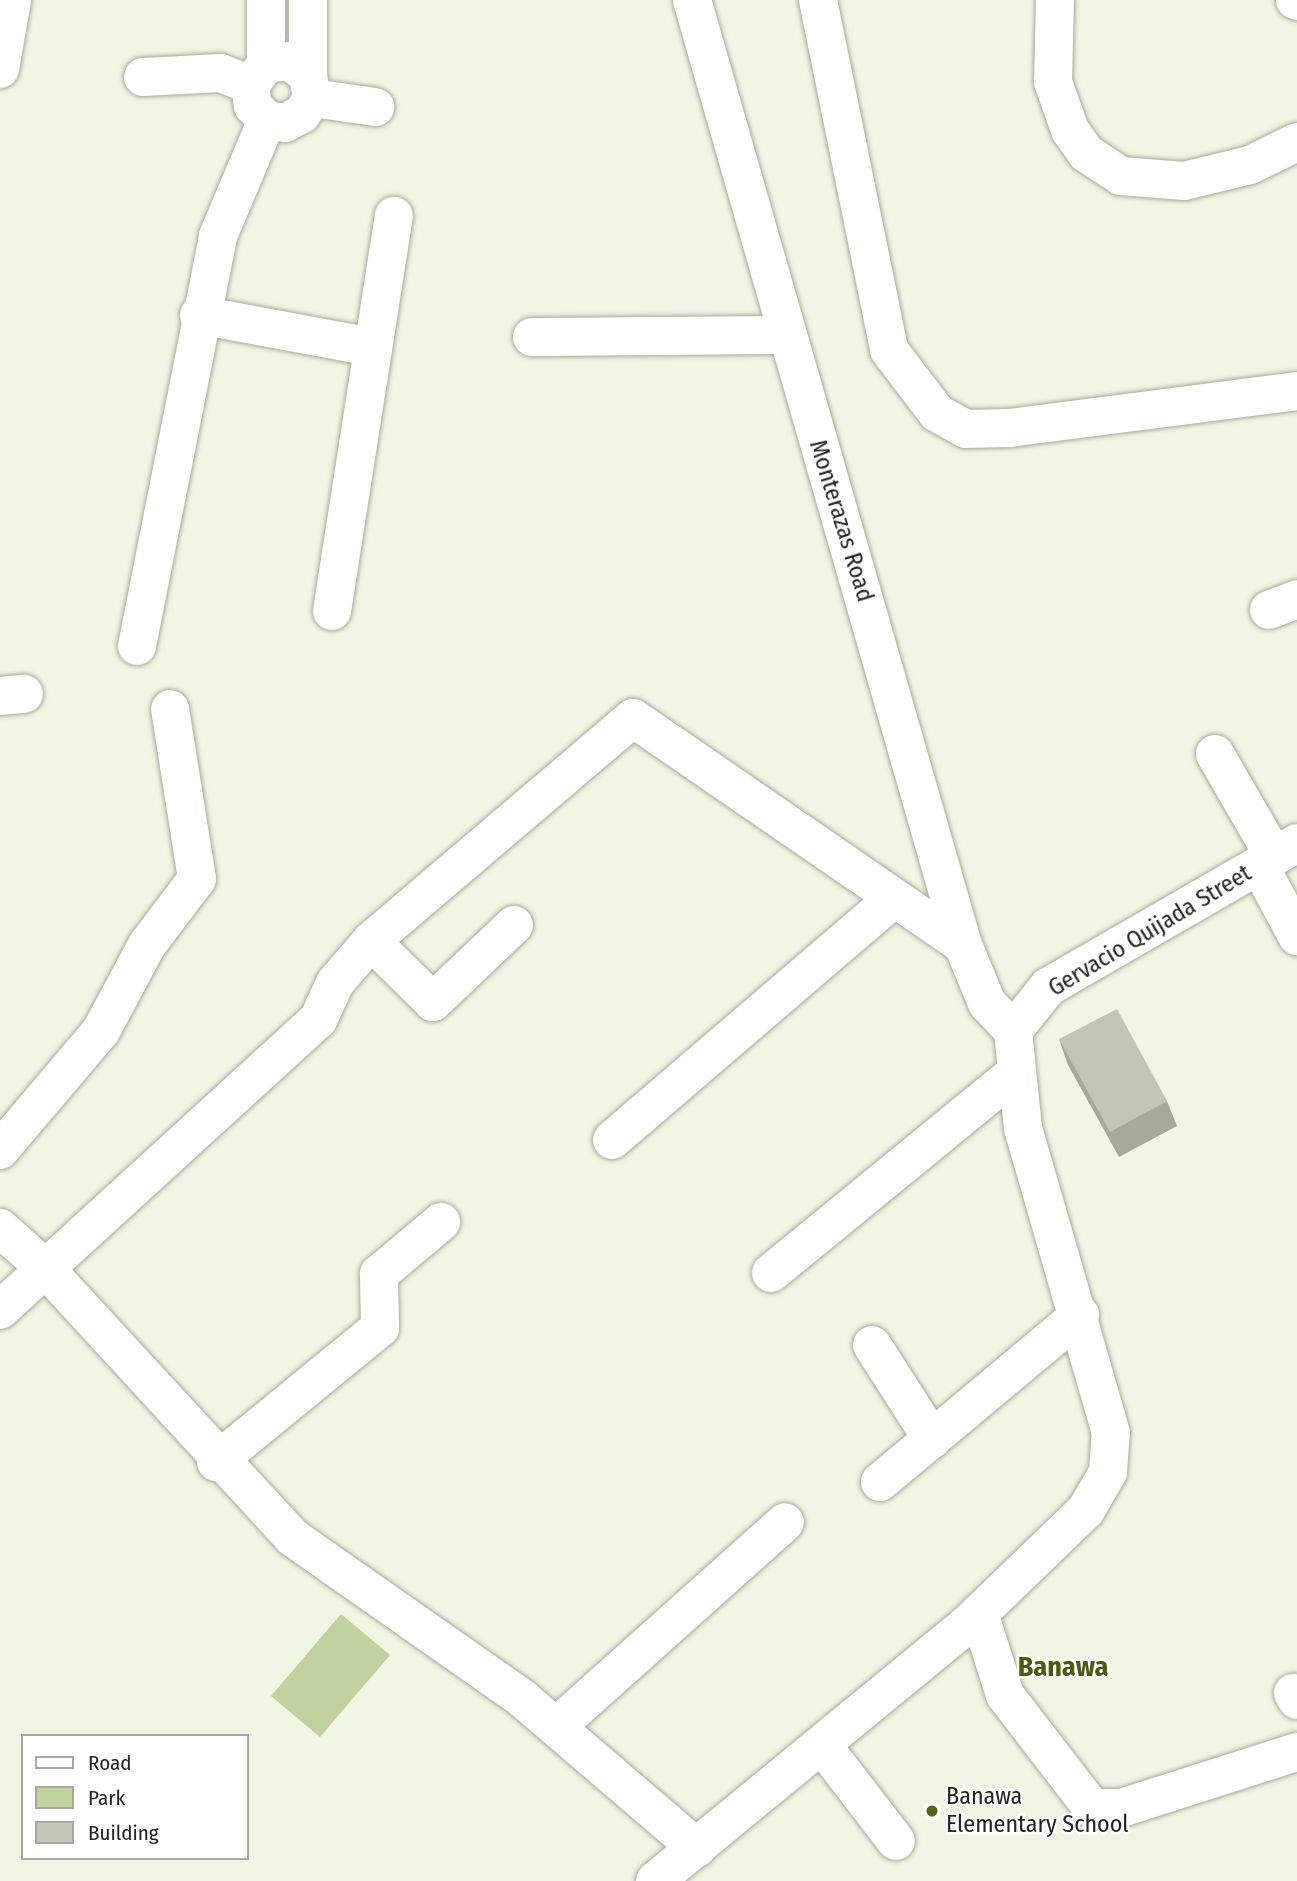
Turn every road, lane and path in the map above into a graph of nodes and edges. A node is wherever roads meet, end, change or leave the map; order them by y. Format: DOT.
graph roads {
  1 [pos="12,0"];
  2 [pos="266,0"];
  3 [pos="308,0"];
  4 [pos="692,0"];
  5 [pos="818,0"];
  6 [pos="1055,0"];
  7 [pos="0,69"];
  8 [pos="258,75"];
  9 [pos="143,77"];
  10 [pos="310,86"];
  11 [pos="375,107"];
  12 [pos="267,120"];
  13 [pos="1297,142"];
  14 [pos="394,215"];
  15 [pos="199,315"];
  16 [pos="784,335"];
  17 [pos="532,337"];
  18 [pos="372,347"];
  19 [pos="1297,391"];
  20 [pos="332,611"];
  21 [pos="137,646"];
  22 [pos="170,709"];
  23 [pos="1215,754"];
  24 [pos="1277,855"];
  25 [pos="893,899"];
  26 [pos="514,925"];
  27 [pos="1297,936"];
  28 [pos="371,941"];
  29 [pos="963,945"];
  30 [pos="1013,1031"];
  31 [pos="1013,1075"];
  32 [pos="612,1140"];
  33 [pos="0,1150"];
  34 [pos="442,1222"];
  35 [pos="0,1228"];
  36 [pos="44,1267"];
  37 [pos="771,1273"];
  38 [pos="0,1310"];
  39 [pos="1080,1315"];
  40 [pos="872,1345"];
  41 [pos="932,1439"];
  42 [pos="216,1462"];
  43 [pos="880,1482"];
  44 [pos="785,1522"];
  45 [pos="979,1613"];
  46 [pos="556,1727"];
  47 [pos="822,1745"];
  48 [pos="1297,1752"];
  49 [pos="896,1841"];
  50 [pos="697,1848"];
  51 [pos="655,1881"];
  1 -- 7 [label="street"];
  2 -- 8 [label="street"];
  3 -- 10 [label="street"];
  4 -- 16 [label="street, Monterazas Road"];
  5 -- 19 [label="street"];
  6 -- 13 [label="street"];
  8 -- 9 [label="street"];
  8 -- 10 [label="street"];
  8 -- 12 [label="street"];
  10 -- 11 [label="street"];
  10 -- 12 [label="street"];
  12 -- 15 [label="street"];
  14 -- 18 [label="street"];
  15 -- 18 [label="street"];
  15 -- 21 [label="street"];
  16 -- 17 [label="street"];
  16 -- 29 [label="street, Monterazas Road"];
  18 -- 20 [label="street"];
  22 -- 33 [label="street"];
  23 -- 24 [label="street"];
  24 -- 27 [label="street"];
  24 -- 30 [label="street, Gervacio Quijada Street"];
  25 -- 28 [label="street"];
  25 -- 29 [label="street"];
  25 -- 32 [label="street"];
  26 -- 28 [label="street"];
  28 -- 36 [label="street"];
  29 -- 30 [label="street, Monterazas Road"];
  30 -- 31 [label="street"];
  31 -- 37 [label="street"];
  31 -- 39 [label="street"];
  34 -- 42 [label="street"];
  35 -- 36 [label="street"];
  36 -- 38 [label="street"];
  36 -- 42 [label="street"];
  39 -- 41 [label="street"];
  39 -- 45 [label="street"];
  40 -- 41 [label="street"];
  41 -- 43 [label="street"];
  42 -- 46 [label="street"];
  44 -- 46 [label="street"];
  45 -- 47 [label="street"];
  45 -- 48 [label="street"];
  46 -- 50 [label="street"];
  47 -- 49 [label="street"];
  47 -- 50 [label="street"];
  50 -- 51 [label="street"];
}
